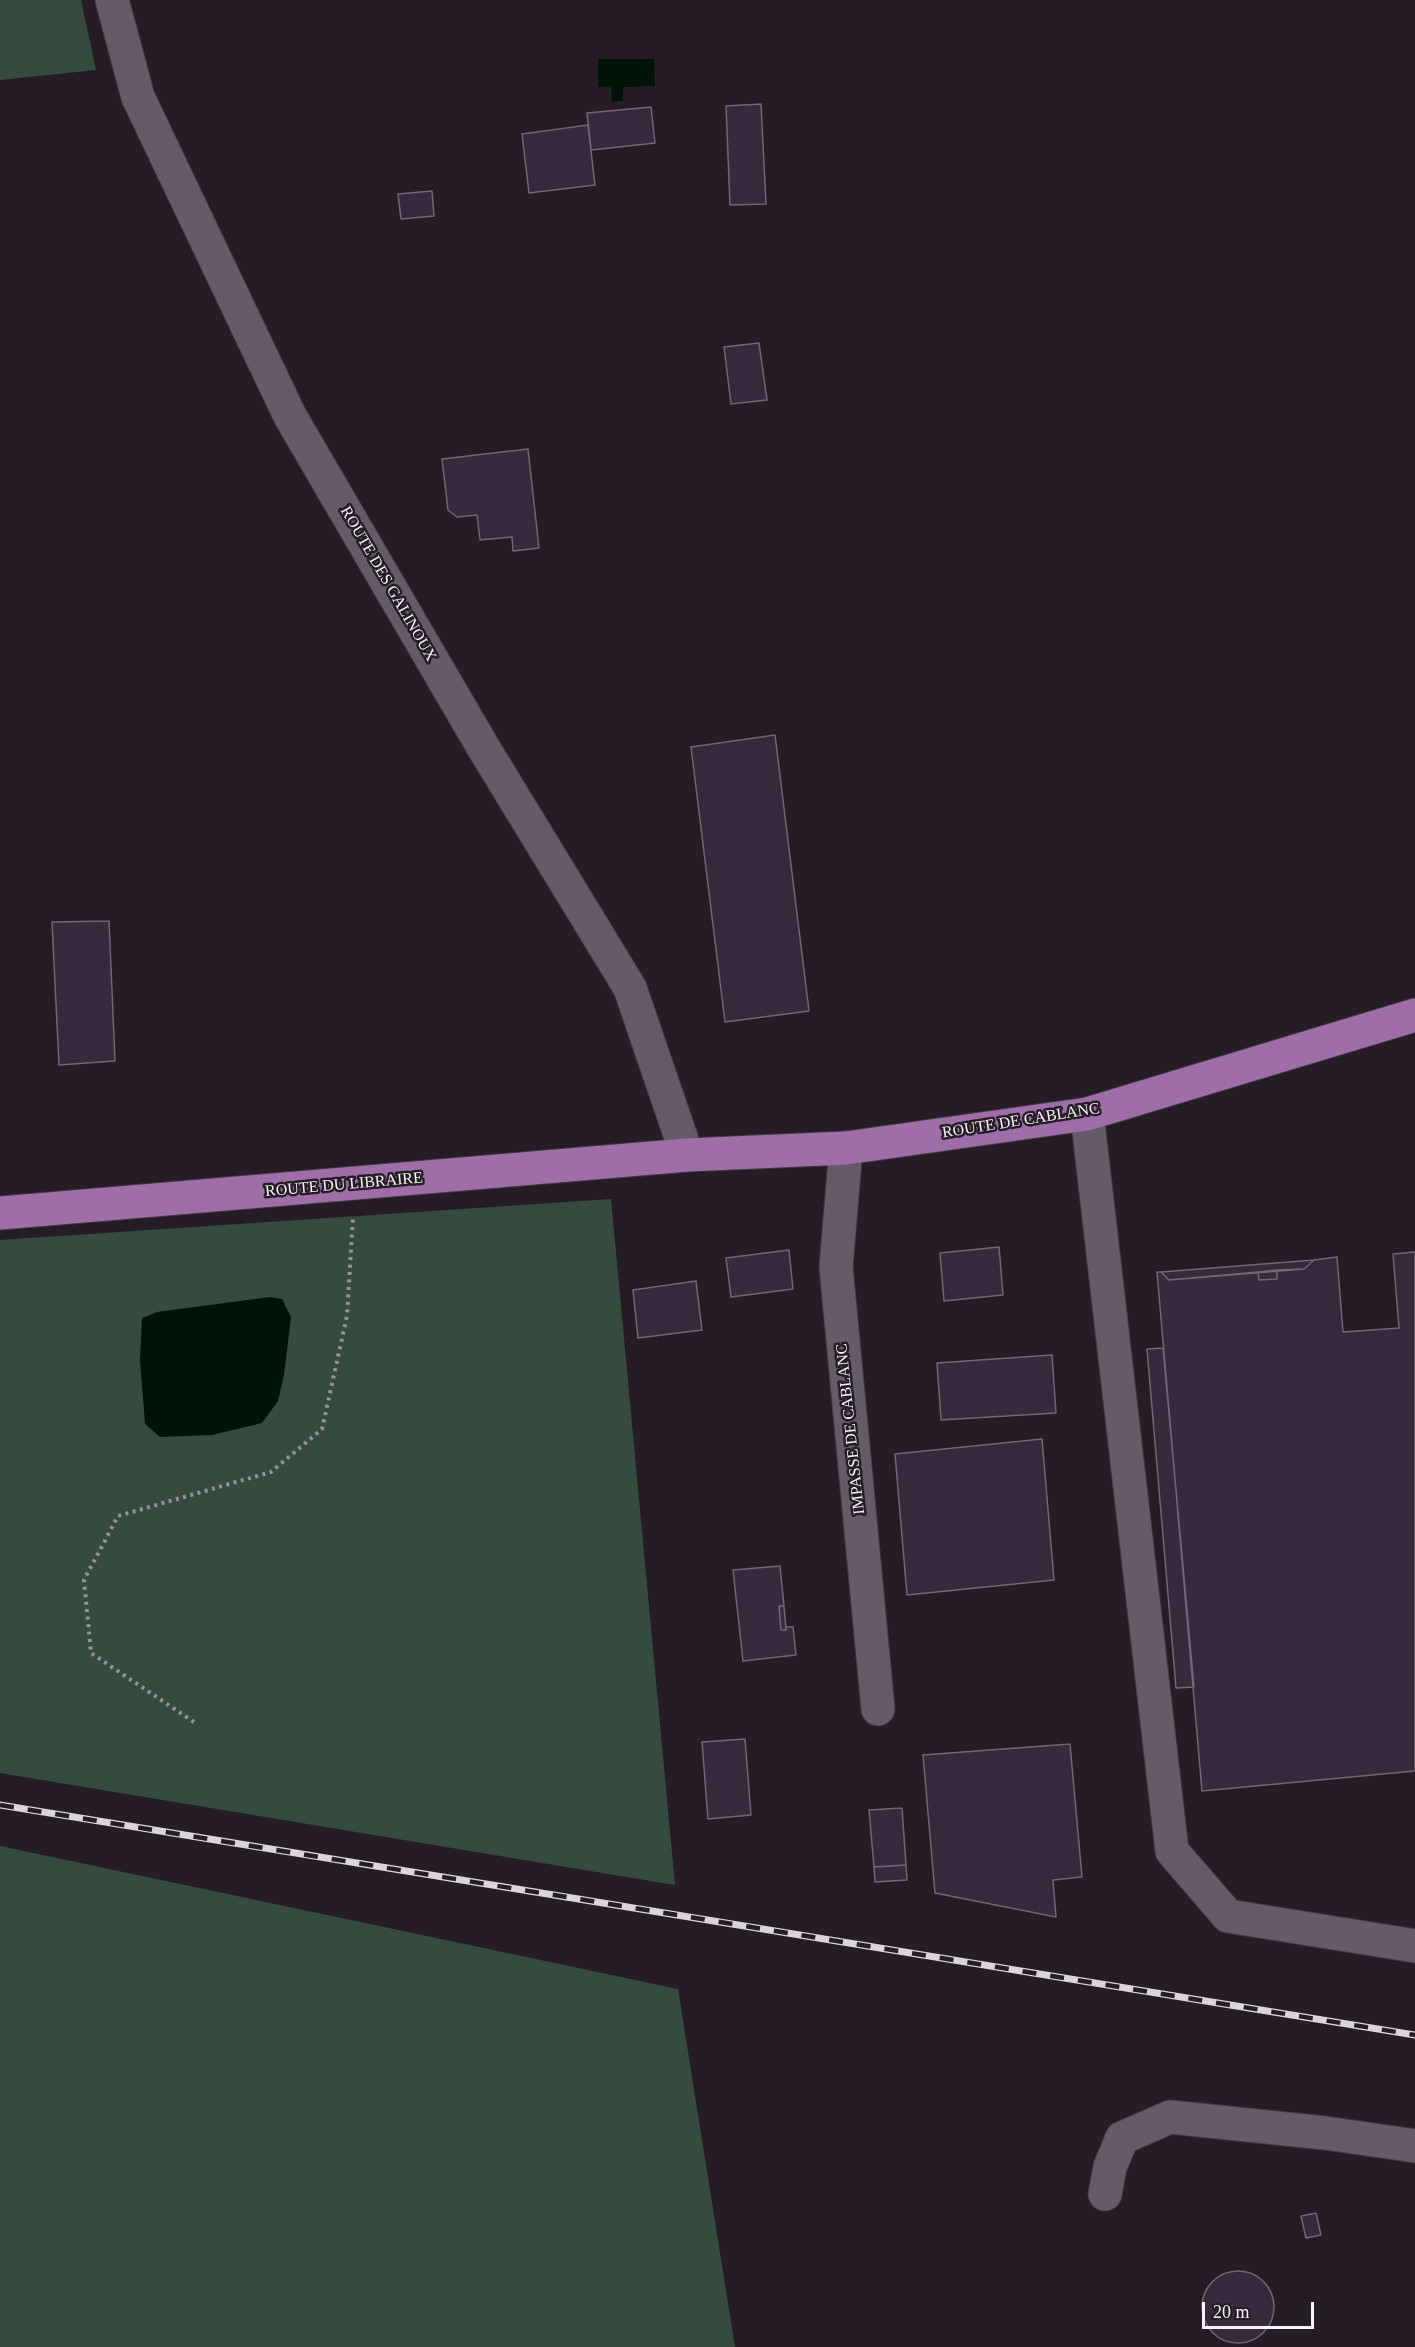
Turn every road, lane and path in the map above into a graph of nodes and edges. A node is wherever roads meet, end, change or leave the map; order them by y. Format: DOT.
graph roads {
  1 [pos="112,0"];
  2 [pos="1415,1015"];
  3 [pos="1087,1114"];
  4 [pos="846,1148"];
  5 [pos="687,1155"];
  6 [pos="356,1184"];
  7 [pos="0,1213"];
  8 [pos="878,1709"];
  9 [pos="194,1722"];
  10 [pos="1415,1946"];
  11 [pos="1415,2146"];
  12 [pos="1105,2194"];
  1 -- 5 [label="street, ROUTE DES GALINOUX"];
  2 -- 3 [label="main road, ROUTE DE CABLANC"];
  3 -- 4 [label="main road, ROUTE DE CABLANC"];
  3 -- 10 [label="street"];
  4 -- 5 [label="main road, ROUTE DE CABLANC"];
  4 -- 8 [label="street, IMPASSE DE CABLANC"];
  5 -- 6 [label="main road, ROUTE DU LIBRAIRE"];
  6 -- 7 [label="main road, ROUTE DU LIBRAIRE"];
  6 -- 9 [label="path"];
  11 -- 12 [label="street"];
}
